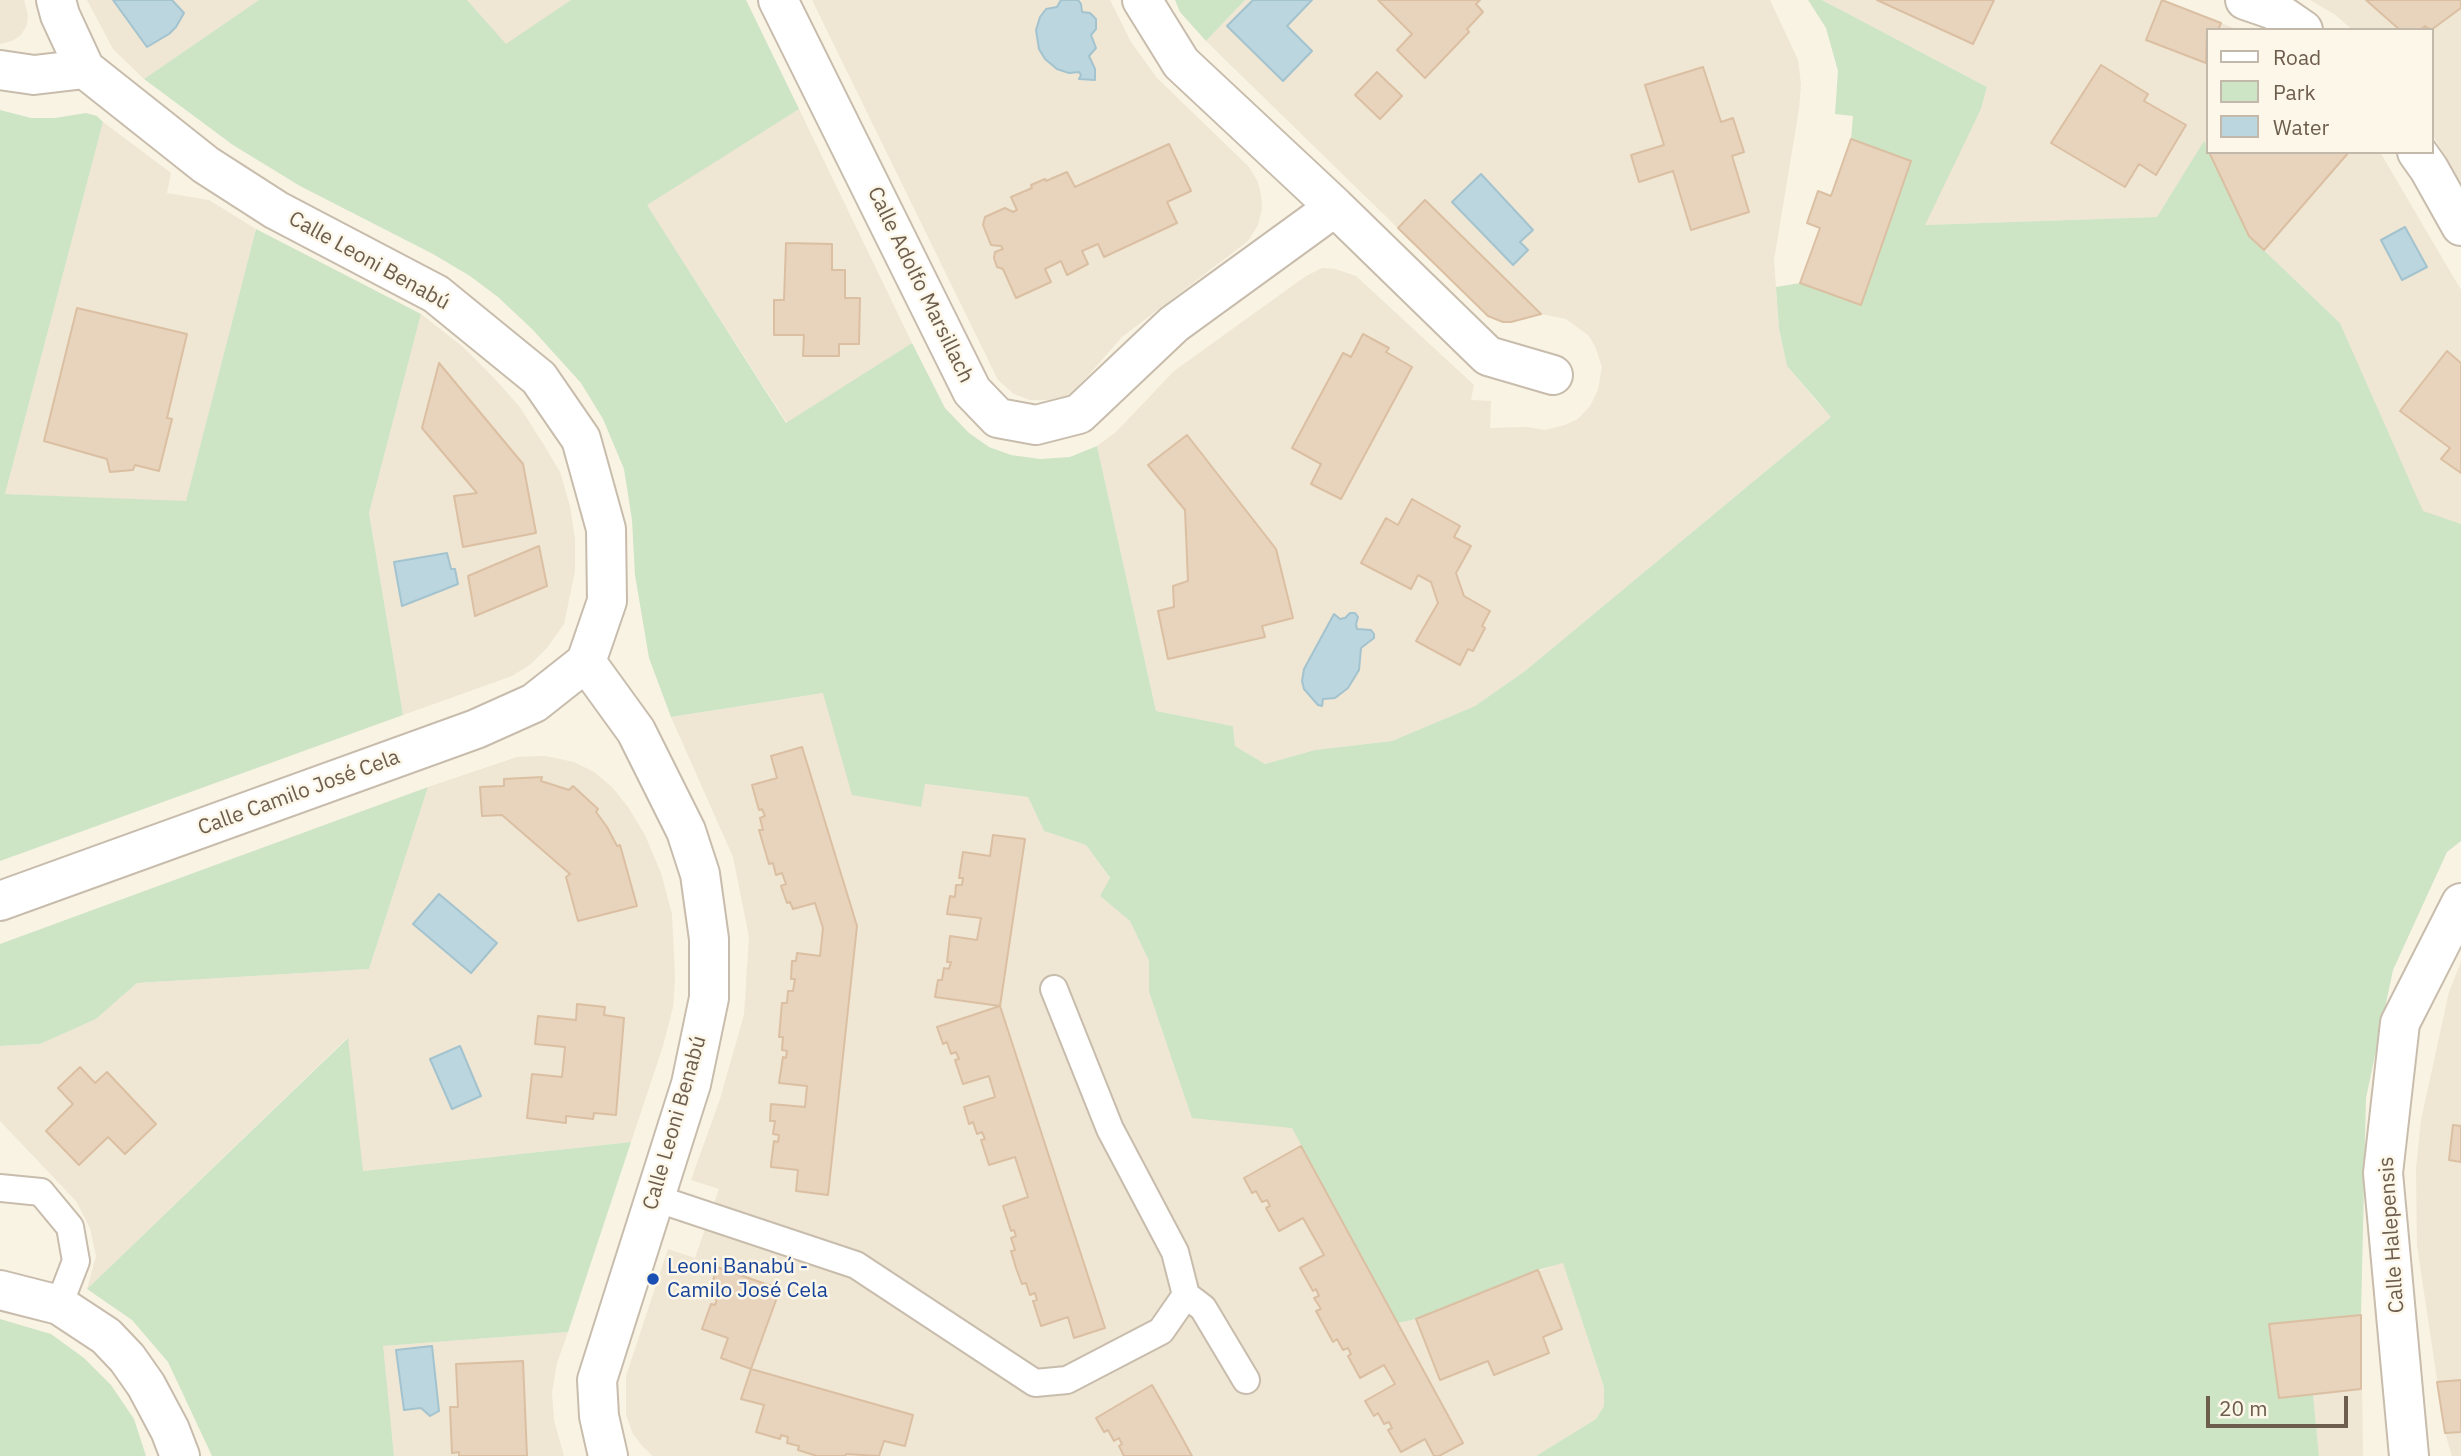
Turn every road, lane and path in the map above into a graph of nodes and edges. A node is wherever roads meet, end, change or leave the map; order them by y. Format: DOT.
graph roads {
  1 [pos="56,0"];
  2 [pos="778,0"];
  3 [pos="1142,0"];
  4 [pos="2245,0"];
  5 [pos="2300,28"];
  6 [pos="85,69"];
  7 [pos="0,70"];
  8 [pos="2418,154"];
  9 [pos="1335,206"];
  10 [pos="2461,226"];
  11 [pos="1553,375"];
  12 [pos="586,662"];
  13 [pos="0,901"];
  14 [pos="2461,903"];
  15 [pos="1054,989"];
  16 [pos="0,1188"];
  17 [pos="655,1198"];
  18 [pos="0,1290"];
  19 [pos="1186,1295"];
  20 [pos="59,1305"];
  21 [pos="1246,1380"];
  22 [pos="180,1456"];
  23 [pos="608,1456"];
  24 [pos="2409,1456"];
  1 -- 6 [label="street"];
  2 -- 9 [label="street, Calle Adolfo Marsillach"];
  3 -- 9 [label="street"];
  4 -- 5 [label="street"];
  6 -- 7 [label="street"];
  6 -- 12 [label="street, Calle Leoni Benabú"];
  8 -- 10 [label="street"];
  9 -- 11 [label="street"];
  12 -- 13 [label="street, Calle Camilo José Cela"];
  12 -- 17 [label="street, Calle Leoni Benabú"];
  14 -- 24 [label="street, Calle Halepensis"];
  15 -- 19 [label="lane"];
  16 -- 20 [label="lane"];
  17 -- 19 [label="lane"];
  17 -- 23 [label="street, Calle Leoni Benabú"];
  18 -- 20 [label="street"];
  19 -- 21 [label="lane"];
  20 -- 22 [label="street"];
}
